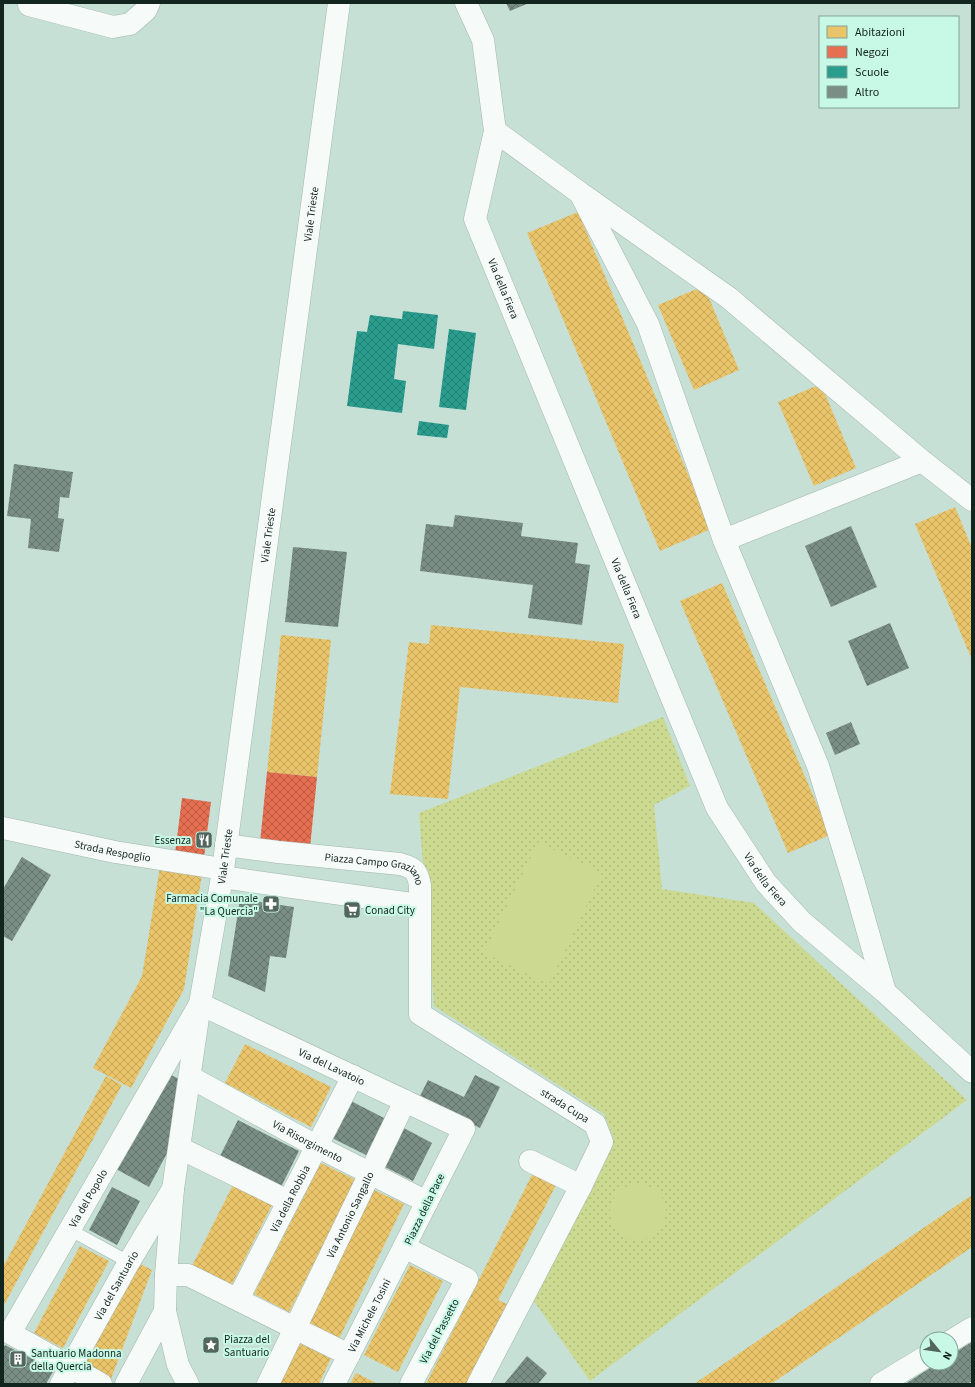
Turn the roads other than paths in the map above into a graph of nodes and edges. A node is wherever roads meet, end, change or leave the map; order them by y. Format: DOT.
graph roads {
  1 [pos="149,3"];
  2 [pos="340,3"];
  3 [pos="466,3"];
  4 [pos="28,5"];
  5 [pos="495,131"];
  6 [pos="580,193"];
  7 [pos="922,461"];
  8 [pos="972,500"];
  9 [pos="724,540"];
  10 [pos="3,828"];
  11 [pos="226,845"];
  12 [pos="223,873"];
  13 [pos="419,905"];
  14 [pos="886,992"];
  15 [pos="200,1004"];
  16 [pos="191,1071"];
  17 [pos="972,1072"];
  18 [pos="353,1076"];
  19 [pos="405,1101"];
  20 [pos="464,1129"];
  21 [pos="316,1146"];
  22 [pos="180,1148"];
  23 [pos="530,1161"];
  24 [pos="369,1174"];
  25 [pos="582,1186"];
  26 [pos="174,1189"];
  27 [pos="288,1200"];
  28 [pos="427,1202"];
  29 [pos="70,1230"];
  30 [pos="404,1247"];
  31 [pos="129,1262"];
  32 [pos="166,1275"];
  33 [pos="467,1279"];
  34 [pos="238,1299"];
  35 [pos="165,1311"];
  36 [pos="295,1328"];
  37 [pos="972,1328"];
  38 [pos="959,1336"];
  39 [pos="349,1355"];
  40 [pos="919,1361"];
  41 [pos="66,1375"];
  42 [pos="101,1384"];
  43 [pos="126,1384"];
  44 [pos="188,1384"];
  45 [pos="268,1384"];
  46 [pos="334,1384"];
  47 [pos="411,1384"];
  48 [pos="478,1384"];
  49 [pos="881,1384"];
  1 -- 4 [label="street"];
  2 -- 11 [label="street, Viale Trieste"];
  3 -- 5 [label="street, Via della Fiera"];
  5 -- 6 [label="street"];
  5 -- 14 [label="street, Via della Fiera"];
  6 -- 7 [label="street"];
  6 -- 9 [label="street"];
  7 -- 8 [label="street"];
  7 -- 9 [label="street"];
  9 -- 14 [label="street"];
  10 -- 12 [label="street, Strada Respoglio"];
  11 -- 12 [label="street, Viale Trieste"];
  11 -- 13 [label="street, Piazza Campo Graziano"];
  12 -- 13 [label="street, Piazza Campo Graziano"];
  12 -- 15 [label="street, Viale Trieste"];
  13 -- 25 [label="street, strada Cupa"];
  14 -- 17 [label="street, Via della Fiera"];
  15 -- 16 [label="street, Viale Trieste"];
  15 -- 18 [label="street, Via del Lavatoio"];
  15 -- 29 [label="street, Via del Popolo"];
  16 -- 21 [label="street, Via Risorgimento"];
  16 -- 22 [label="street, Via del Santuario"];
  18 -- 19 [label="street, Via del Lavatoio"];
  18 -- 21 [label="street, Via della Robbia"];
  19 -- 20 [label="street, Via del Lavatoio"];
  19 -- 24 [label="street, Via Antonio Sangallo"];
  20 -- 28 [label="street, Piazza della Pace"];
  21 -- 24 [label="street, Via Risorgimento"];
  21 -- 27 [label="street, Via della Robbia"];
  22 -- 26 [label="street, Via del Santuario"];
  22 -- 27 [label="street"];
  23 -- 25 [label="street"];
  24 -- 28 [label="street, Via Risorgimento"];
  24 -- 36 [label="street, Via Antonio Sangallo"];
  25 -- 48 [label="street, strada Cupa"];
  26 -- 31 [label="street, Via del Santuario"];
  26 -- 32 [label="street, Via del Santuario"];
  27 -- 34 [label="street, Via della Robbia"];
  28 -- 30 [label="street, Piazza della Pace"];
  29 -- 31 [label="lane"];
  29 -- 41 [label="street, Via del Popolo"];
  30 -- 33 [label="street, Piazza della Pace"];
  30 -- 39 [label="street, Via Michele Tosini"];
  31 -- 41 [label="street, Via del Santuario"];
  32 -- 34 [label="street"];
  32 -- 35 [label="street, Via del Santuario"];
  33 -- 47 [label="street, Via del Passetto"];
  34 -- 36 [label="street"];
  35 -- 43 [label="street"];
  35 -- 44 [label="street, Via del Santuario"];
  36 -- 39 [label="street"];
  36 -- 45 [label="street, Via Antonio Sangallo"];
  37 -- 38 [label="street"];
  39 -- 46 [label="street, Via Michele Tosini"];
  40 -- 49 [label="street"];
  41 -- 42 [label="street"];
}
